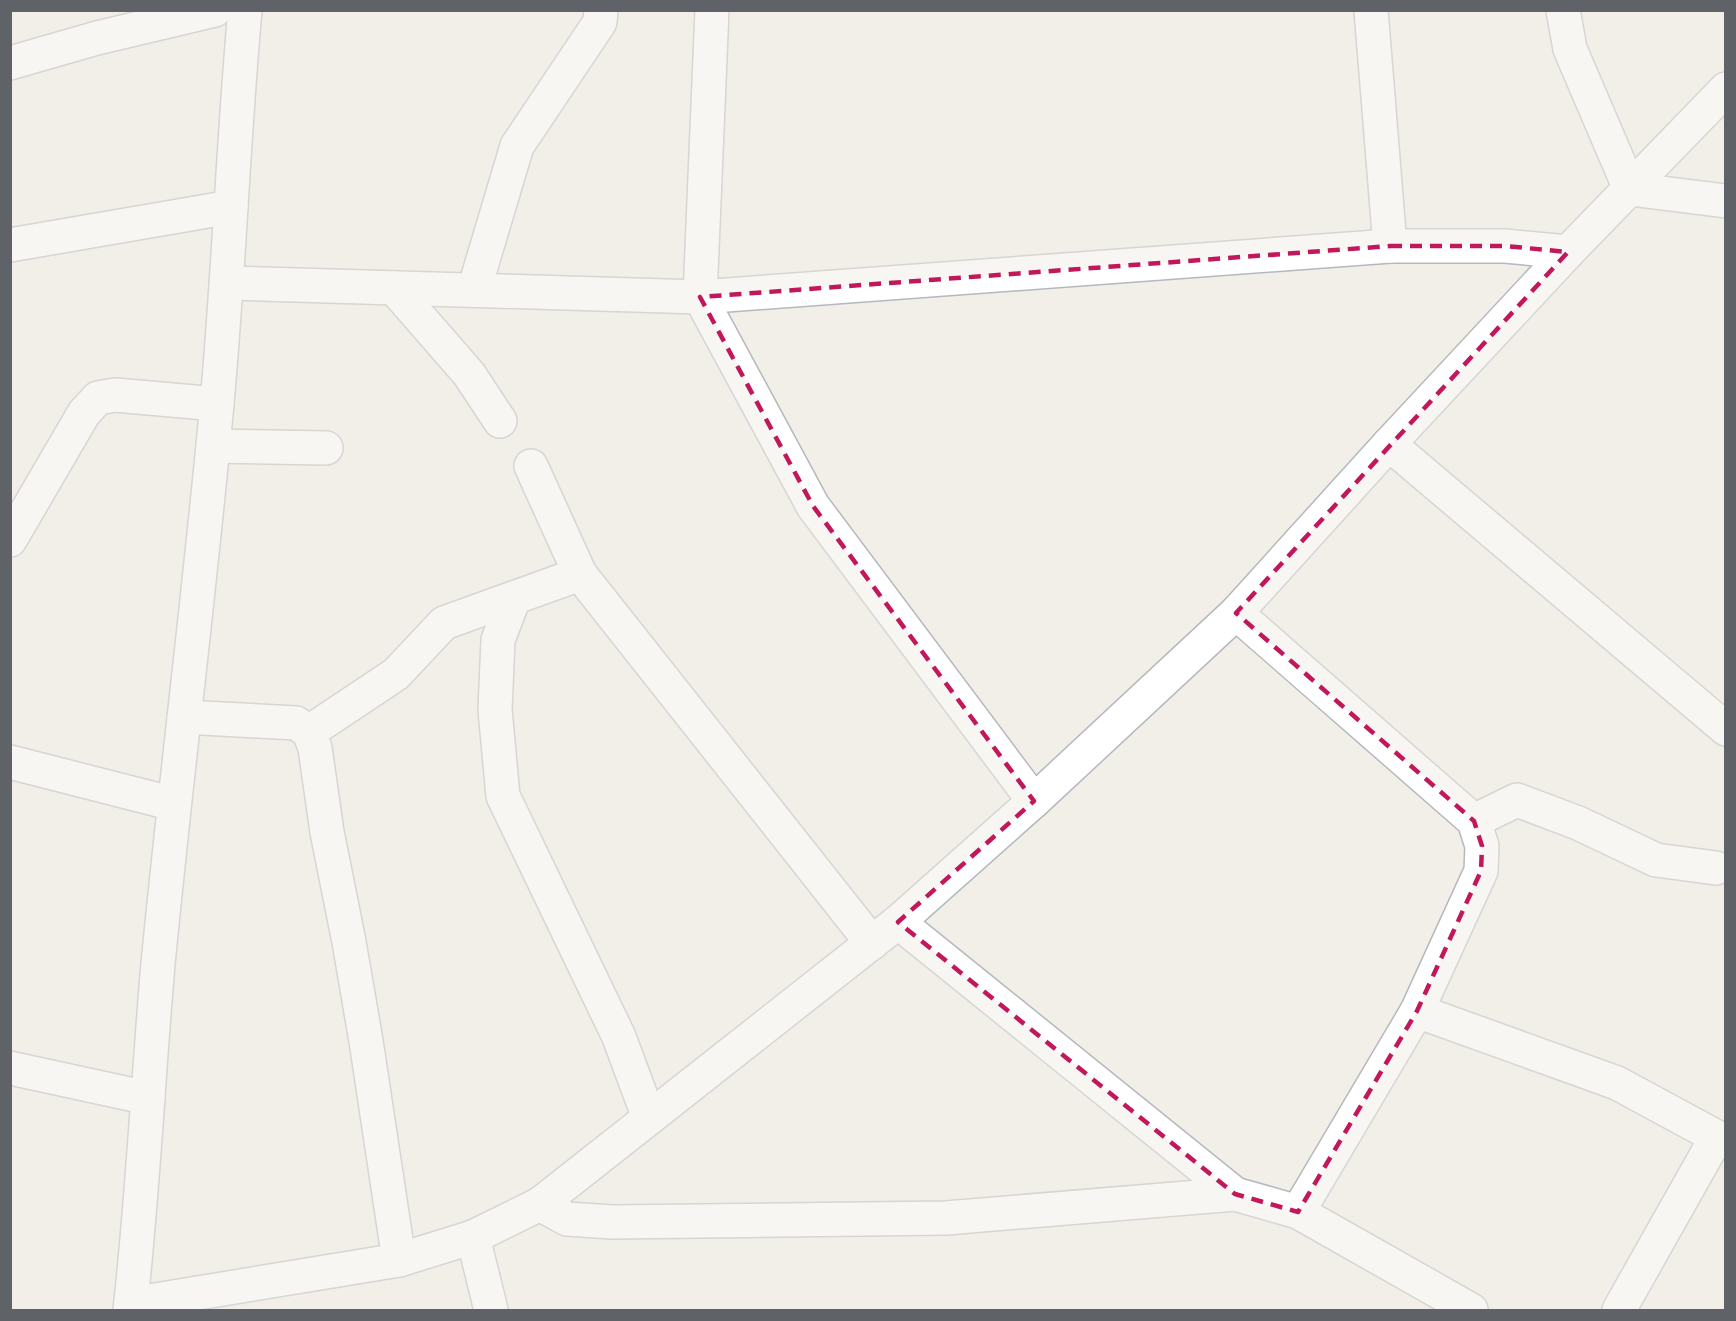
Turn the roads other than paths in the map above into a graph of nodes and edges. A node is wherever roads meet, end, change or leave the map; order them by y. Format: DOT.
graph roads {
  1 [pos="215,10"];
  2 [pos="245,10"];
  3 [pos="601,10"];
  4 [pos="712,10"];
  5 [pos="1371,10"];
  6 [pos="1563,10"];
  7 [pos="10,63"];
  8 [pos="1725,89"];
  9 [pos="1630,189"];
  10 [pos="1725,201"];
  11 [pos="231,207"];
  12 [pos="10,245"];
  13 [pos="1390,246"];
  14 [pos="1568,252"];
  15 [pos="227,283"];
  16 [pos="394,288"];
  17 [pos="474,290"];
  18 [pos="700,297"];
  19 [pos="217,404"];
  20 [pos="500,421"];
  21 [pos="1389,444"];
  22 [pos="213,446"];
  23 [pos="326,448"];
  24 [pos="531,466"];
  25 [pos="10,540"];
  26 [pos="580,574"];
  27 [pos="514,598"];
  28 [pos="1236,614"];
  29 [pos="184,717"];
  30 [pos="1725,729"];
  31 [pos="309,732"];
  32 [pos="10,762"];
  33 [pos="1034,801"];
  34 [pos="174,804"];
  35 [pos="1474,821"];
  36 [pos="1722,871"];
  37 [pos="898,922"];
  38 [pos="872,943"];
  39 [pos="1417,1011"];
  40 [pos="10,1068"];
  41 [pos="148,1098"];
  42 [pos="649,1118"];
  43 [pos="1721,1140"];
  44 [pos="1234,1194"];
  45 [pos="540,1204"];
  46 [pos="1298,1212"];
  47 [pos="473,1237"];
  48 [pos="399,1260"];
  49 [pos="131,1307"];
  50 [pos="491,1311"];
  51 [pos="1471,1311"];
  52 [pos="1619,1311"];
  1 -- 7 [label="street"];
  2 -- 11 [label="street"];
  3 -- 17 [label="street"];
  4 -- 18 [label="street"];
  5 -- 13 [label="street"];
  6 -- 9 [label="street"];
  8 -- 9 [label="street"];
  9 -- 10 [label="street"];
  9 -- 14 [label="street"];
  11 -- 12 [label="street"];
  11 -- 15 [label="street"];
  13 -- 14 [label="street"];
  13 -- 18 [label="street"];
  14 -- 21 [label="street"];
  15 -- 16 [label="street"];
  15 -- 19 [label="street"];
  16 -- 17 [label="street"];
  16 -- 20 [label="street"];
  17 -- 18 [label="street"];
  18 -- 33 [label="street"];
  19 -- 22 [label="street"];
  19 -- 25 [label="street"];
  21 -- 28 [label="street"];
  21 -- 30 [label="street"];
  22 -- 23 [label="street"];
  22 -- 29 [label="street"];
  24 -- 26 [label="street"];
  26 -- 27 [label="street"];
  26 -- 38 [label="street"];
  27 -- 31 [label="street"];
  27 -- 42 [label="street"];
  28 -- 33 [label="street"];
  28 -- 35 [label="street"];
  29 -- 31 [label="street"];
  29 -- 34 [label="street"];
  31 -- 48 [label="street"];
  32 -- 34 [label="street"];
  33 -- 37 [label="street"];
  34 -- 41 [label="street"];
  35 -- 36 [label="street"];
  35 -- 39 [label="street"];
  37 -- 38 [label="street"];
  37 -- 44 [label="street"];
  38 -- 42 [label="street"];
  39 -- 43 [label="street"];
  39 -- 46 [label="street"];
  40 -- 41 [label="street"];
  41 -- 49 [label="street"];
  42 -- 45 [label="street"];
  43 -- 52 [label="street"];
  44 -- 45 [label="street"];
  44 -- 46 [label="street"];
  45 -- 47 [label="street"];
  46 -- 51 [label="street"];
  47 -- 48 [label="street"];
  47 -- 50 [label="street"];
  48 -- 49 [label="street"];
}
